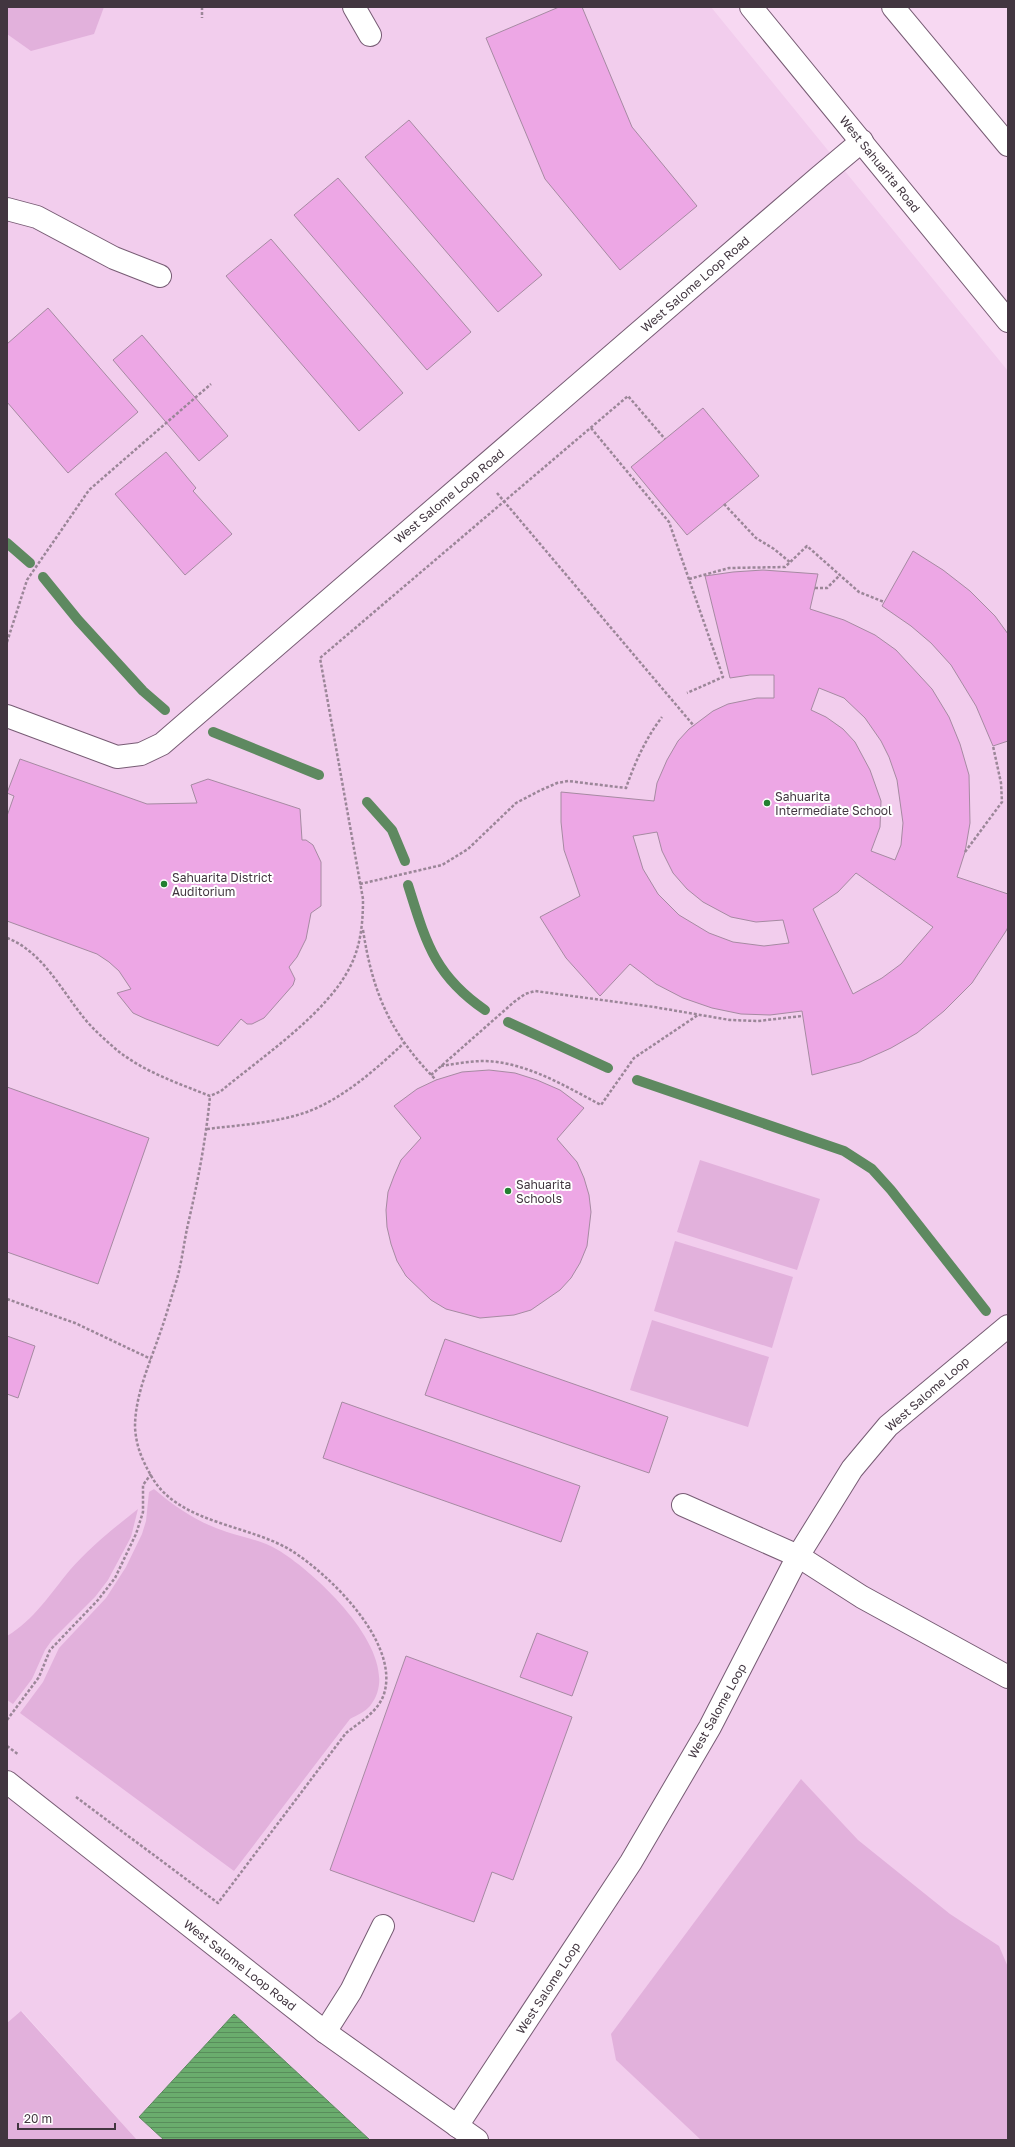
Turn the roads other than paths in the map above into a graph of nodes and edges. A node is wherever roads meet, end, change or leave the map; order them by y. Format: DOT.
graph roads {
  1 [pos="354,7"];
  2 [pos="751,7"];
  3 [pos="881,7"];
  4 [pos="893,7"];
  5 [pos="912,31"];
  6 [pos="370,35"];
  7 [pos="862,141"];
  8 [pos="1008,145"];
  9 [pos="7,209"];
  10 [pos="160,276"];
  11 [pos="1008,321"];
  12 [pos="7,716"];
  13 [pos="1008,1326"];
  14 [pos="683,1505"];
  15 [pos="798,1556"];
  16 [pos="1008,1677"];
  17 [pos="7,1782"];
  18 [pos="383,1926"];
  19 [pos="325,2032"];
  20 [pos="457,2126"];
  21 [pos="477,2140"];
  1 -- 6 [label="main road"];
  2 -- 7 [label="main road, West Sahuarita Road"];
  3 -- 5 [label="main road"];
  4 -- 5 [label="main road"];
  5 -- 8 [label="main road"];
  7 -- 11 [label="main road, West Sahuarita Road"];
  7 -- 12 [label="main road, West Salome Loop Road"];
  9 -- 10 [label="main road"];
  13 -- 15 [label="main road, West Salome Loop"];
  14 -- 15 [label="main road"];
  15 -- 16 [label="main road"];
  15 -- 20 [label="main road, West Salome Loop"];
  17 -- 19 [label="main road, West Salome Loop Road"];
  18 -- 19 [label="main road"];
  19 -- 20 [label="main road, West Salome Loop Road"];
  20 -- 21 [label="main road, West Salome Loop Road"];
}
